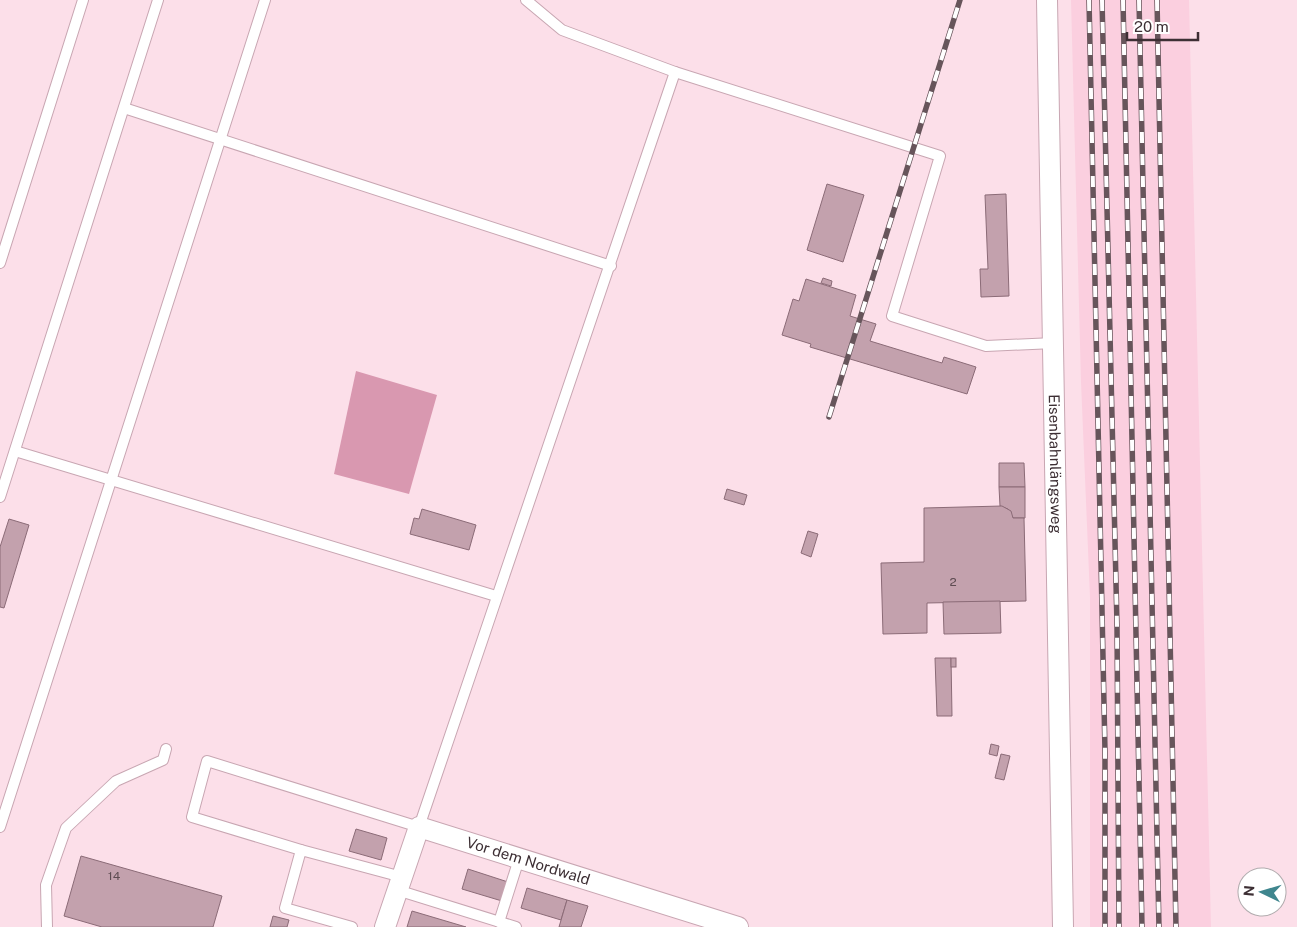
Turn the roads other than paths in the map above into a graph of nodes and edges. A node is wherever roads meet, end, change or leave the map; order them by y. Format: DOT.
graph roads {
  1 [pos="83,0"];
  2 [pos="158,0"];
  3 [pos="265,0"];
  4 [pos="526,0"];
  5 [pos="1047,0"];
  6 [pos="675,72"];
  7 [pos="124,108"];
  8 [pos="219,140"];
  9 [pos="0,263"];
  10 [pos="611,266"];
  11 [pos="1054,342"];
  12 [pos="14,451"];
  13 [pos="110,480"];
  14 [pos="0,497"];
  15 [pos="496,596"];
  16 [pos="166,749"];
  17 [pos="0,827"];
  18 [pos="420,827"];
  19 [pos="301,850"];
  20 [pos="519,859"];
  21 [pos="399,883"];
  22 [pos="499,922"];
  23 [pos="47,927"];
  24 [pos="352,927"];
  25 [pos="385,927"];
  26 [pos="516,927"];
  27 [pos="738,927"];
  28 [pos="1063,927"];
  1 -- 9 [label="lane"];
  2 -- 7 [label="lane"];
  3 -- 8 [label="lane"];
  4 -- 6 [label="lane"];
  5 -- 11 [label="street, Eisenbahnlängsweg"];
  6 -- 10 [label="lane"];
  6 -- 11 [label="lane"];
  7 -- 8 [label="lane"];
  7 -- 12 [label="lane"];
  8 -- 10 [label="lane"];
  8 -- 13 [label="lane"];
  10 -- 15 [label="lane"];
  11 -- 28 [label="street, Eisenbahnlängsweg"];
  12 -- 13 [label="lane"];
  12 -- 14 [label="lane"];
  13 -- 15 [label="lane"];
  13 -- 17 [label="lane"];
  15 -- 18 [label="lane"];
  16 -- 23 [label="lane"];
  18 -- 19 [label="lane"];
  18 -- 20 [label="street, Vor dem Nordwald"];
  18 -- 21 [label="street"];
  19 -- 21 [label="lane"];
  19 -- 24 [label="lane"];
  20 -- 22 [label="lane"];
  20 -- 27 [label="street, Vor dem Nordwald"];
  21 -- 22 [label="lane"];
  21 -- 25 [label="street"];
  22 -- 26 [label="lane"];
}
